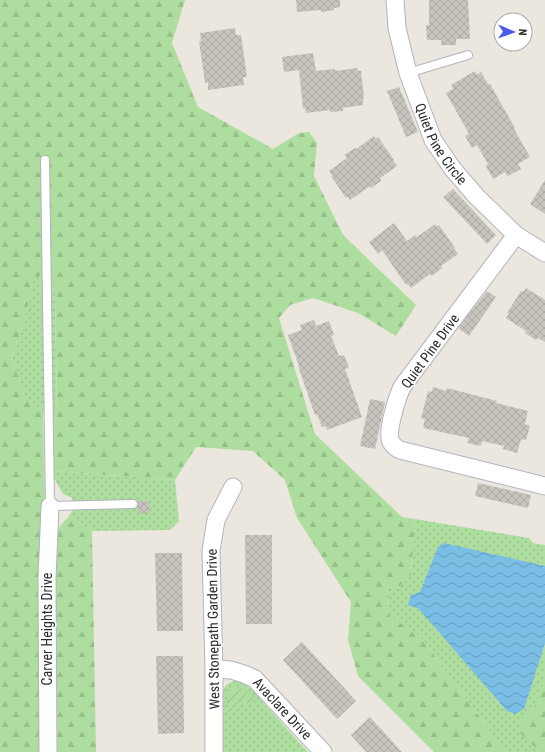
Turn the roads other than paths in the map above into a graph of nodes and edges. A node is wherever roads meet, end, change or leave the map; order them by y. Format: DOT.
graph roads {
  1 [pos="395,0"];
  2 [pos="468,55"];
  3 [pos="408,73"];
  4 [pos="45,160"];
  5 [pos="516,235"];
  6 [pos="545,253"];
  7 [pos="545,486"];
  8 [pos="233,487"];
  9 [pos="132,504"];
  10 [pos="50,506"];
  11 [pos="214,669"];
  12 [pos="48,752"];
  13 [pos="214,752"];
  14 [pos="323,752"];
  1 -- 3 [label="street, Quiet Pine Circle"];
  2 -- 3 [label="lane"];
  3 -- 5 [label="street, Quiet Pine Circle"];
  4 -- 10 [label="lane"];
  5 -- 6 [label="street, Quiet Pine Circle"];
  5 -- 7 [label="street, Quiet Pine Drive"];
  8 -- 11 [label="street, West Stonepath Garden Drive"];
  9 -- 10 [label="lane"];
  10 -- 12 [label="street, Carver Heights Drive"];
  11 -- 13 [label="street, West Stonepath Garden Drive"];
  11 -- 14 [label="street, Avaclare Drive"];
}
